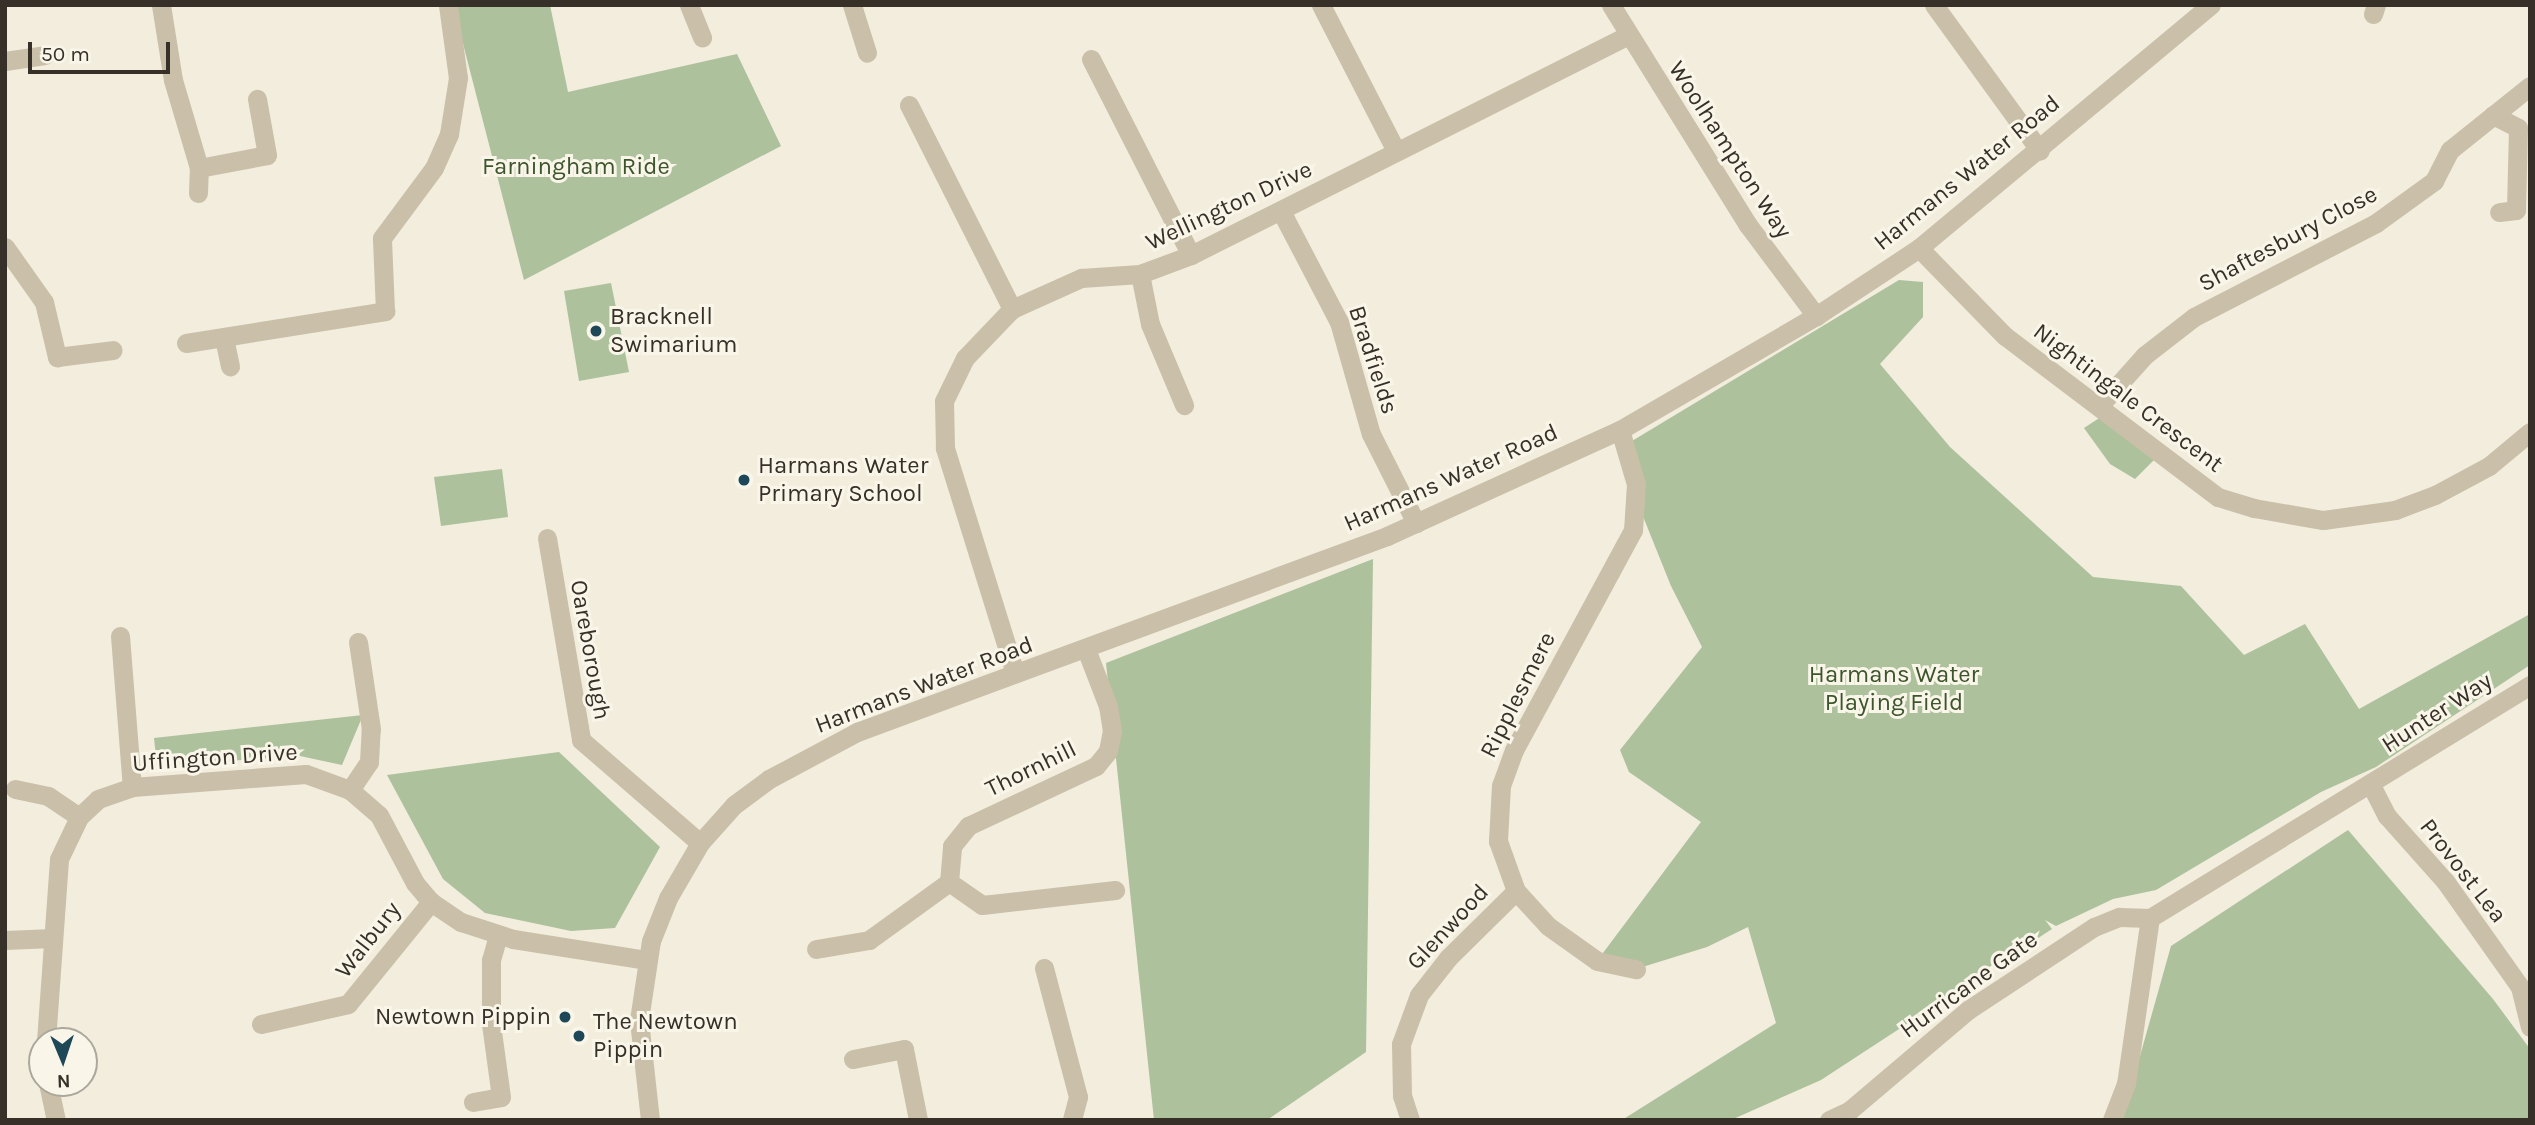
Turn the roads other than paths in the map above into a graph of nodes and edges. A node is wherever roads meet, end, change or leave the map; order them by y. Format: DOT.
graph roads {
  1 [pos="161,5"];
  2 [pos="448,5"];
  3 [pos="690,5"];
  4 [pos="852,5"];
  5 [pos="1321,5"];
  6 [pos="1611,5"];
  7 [pos="1934,5"];
  8 [pos="2211,5"];
  9 [pos="1626,36"];
  10 [pos="702,38"];
  11 [pos="867,52"];
  12 [pos="45,55"];
  13 [pos="1091,60"];
  14 [pos="5,61"];
  15 [pos="2530,86"];
  16 [pos="257,99"];
  17 [pos="909,104"];
  18 [pos="2493,115"];
  19 [pos="1395,149"];
  20 [pos="286,150"];
  21 [pos="2040,151"];
  22 [pos="267,155"];
  23 [pos="199,168"];
  24 [pos="198,193"];
  25 [pos="2499,212"];
  26 [pos="1282,213"];
  27 [pos="5,247"];
  28 [pos="1919,248"];
  29 [pos="1191,255"];
  30 [pos="1140,274"];
  31 [pos="1012,309"];
  32 [pos="1816,316"];
  33 [pos="224,338"];
  34 [pos="186,343"];
  35 [pos="113,350"];
  36 [pos="230,366"];
  37 [pos="2101,404"];
  38 [pos="1184,405"];
  39 [pos="1620,430"];
  40 [pos="2530,432"];
  41 [pos="1416,523"];
  42 [pos="547,538"];
  43 [pos="120,636"];
  44 [pos="358,642"];
  45 [pos="1086,649"];
  46 [pos="1015,673"];
  47 [pos="2530,685"];
  48 [pos="2371,785"];
  49 [pos="132,787"];
  50 [pos="15,789"];
  51 [pos="350,790"];
  52 [pos="79,817"];
  53 [pos="700,843"];
  54 [pos="949,882"];
  55 [pos="1115,890"];
  56 [pos="1516,891"];
  57 [pos="431,902"];
  58 [pos="2150,918"];
  59 [pos="498,936"];
  60 [pos="53,938"];
  61 [pos="5,940"];
  62 [pos="816,949"];
  63 [pos="648,960"];
  64 [pos="1044,968"];
  65 [pos="1636,969"];
  66 [pos="261,1024"];
  67 [pos="47,1027"];
  68 [pos="2530,1027"];
  69 [pos="853,1059"];
  70 [pos="51,1097"];
  71 [pos="472,1102"];
  72 [pos="1853,1115"];
  73 [pos="56,1120"];
  74 [pos="649,1120"];
  75 [pos="918,1120"];
  76 [pos="1072,1120"];
  77 [pos="1410,1120"];
  78 [pos="1829,1120"];
  79 [pos="2112,1120"];
  1 -- 23 [label="street"];
  2 -- 33 [label="street"];
  3 -- 10 [label="street"];
  4 -- 11 [label="street"];
  5 -- 19 [label="street"];
  6 -- 9 [label="street, Woolhampton Way"];
  7 -- 21 [label="street"];
  8 -- 21 [label="street, Harmans Water Road"];
  9 -- 19 [label="street, Wellington Drive"];
  9 -- 32 [label="street, Woolhampton Way"];
  12 -- 14 [label="street"];
  13 -- 29 [label="street"];
  15 -- 18 [label="street, Shaftesbury Close"];
  16 -- 22 [label="street"];
  17 -- 31 [label="street"];
  18 -- 25 [label="street"];
  18 -- 37 [label="street, Shaftesbury Close"];
  19 -- 26 [label="street, Wellington Drive"];
  20 -- 22 [label="street"];
  21 -- 28 [label="street, Harmans Water Road"];
  22 -- 23 [label="street"];
  23 -- 24 [label="street"];
  26 -- 29 [label="street, Wellington Drive"];
  26 -- 41 [label="street, Bradfields"];
  27 -- 35 [label="street"];
  28 -- 32 [label="street, Harmans Water Road"];
  28 -- 37 [label="street, Nightingale Crescent"];
  29 -- 30 [label="street, Wellington Drive"];
  30 -- 31 [label="street, Wellington Drive"];
  30 -- 38 [label="street"];
  31 -- 46 [label="street, Wellington Drive"];
  32 -- 39 [label="street, Harmans Water Road"];
  33 -- 34 [label="street"];
  33 -- 36 [label="street"];
  37 -- 40 [label="street, Nightingale Crescent"];
  39 -- 41 [label="street, Harmans Water Road"];
  39 -- 56 [label="street, Ripplesmere"];
  41 -- 45 [label="street, Harmans Water Road"];
  42 -- 53 [label="street, Oareborough"];
  43 -- 49 [label="street"];
  44 -- 51 [label="street"];
  45 -- 46 [label="street, Harmans Water Road"];
  45 -- 54 [label="street, Thornhill"];
  46 -- 53 [label="street, Harmans Water Road"];
  47 -- 48 [label="street, Hunter Way"];
  48 -- 58 [label="street"];
  48 -- 68 [label="street, Provost Lea"];
  49 -- 51 [label="street, Uffington Drive"];
  49 -- 52 [label="street, Uffington Drive"];
  50 -- 52 [label="street"];
  51 -- 57 [label="street, Uffington Drive"];
  52 -- 60 [label="street, Uffington Drive"];
  53 -- 63 [label="street, Harmans Water Road"];
  54 -- 55 [label="street"];
  54 -- 62 [label="street"];
  56 -- 65 [label="street, Ripplesmere"];
  56 -- 77 [label="street, Glenwood"];
  57 -- 59 [label="street, Uffington Drive"];
  57 -- 66 [label="street, Walbury"];
  58 -- 72 [label="street, Hurricane Gate"];
  58 -- 79 [label="street"];
  59 -- 63 [label="street, Uffington Drive"];
  59 -- 71 [label="street"];
  60 -- 61 [label="street"];
  60 -- 67 [label="street, Uffington Drive"];
  63 -- 74 [label="street, Harmans Water Road"];
  64 -- 76 [label="street"];
  69 -- 75 [label="street"];
  70 -- 73 [label="street"];
  72 -- 78 [label="street, Hurricane Gate"];
}
